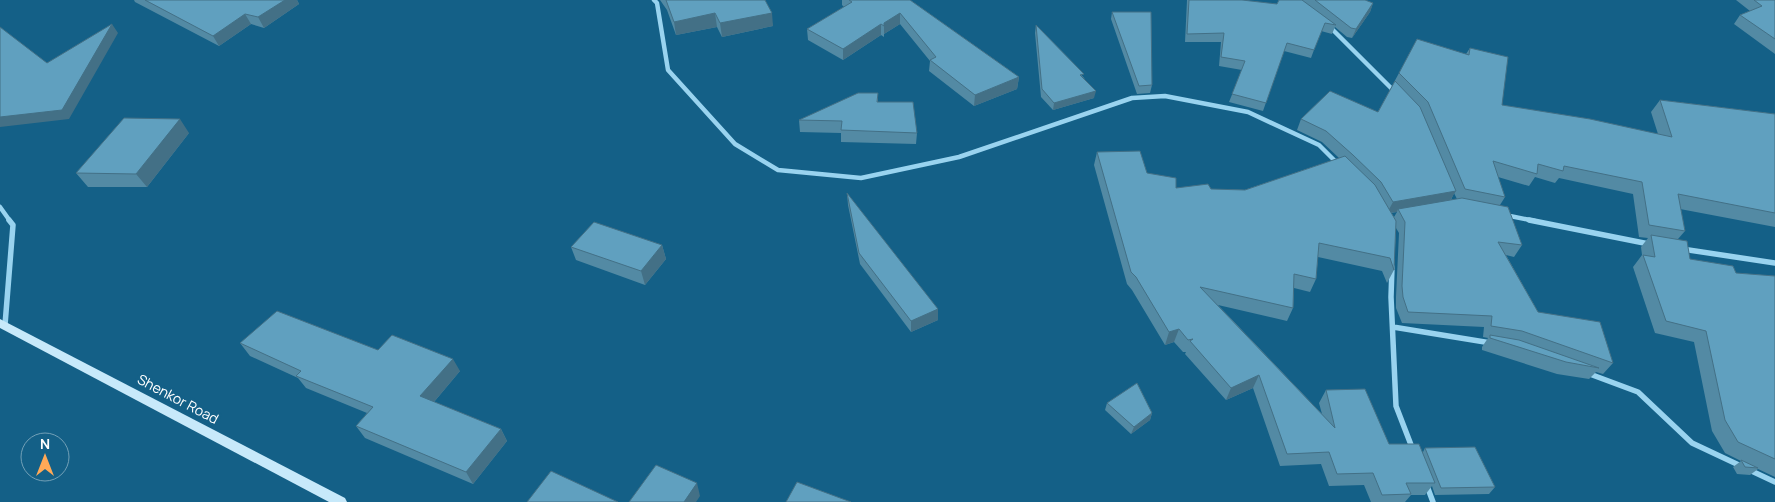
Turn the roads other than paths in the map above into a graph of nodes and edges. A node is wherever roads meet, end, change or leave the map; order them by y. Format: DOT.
graph roads {
  1 [pos="654,0"];
  2 [pos="1323,21"];
  3 [pos="1398,95"];
  4 [pos="1345,170"];
  5 [pos="0,207"];
  6 [pos="1502,214"];
  7 [pos="1652,244"];
  8 [pos="1671,248"];
  9 [pos="1393,260"];
  10 [pos="1775,263"];
  11 [pos="2,324"];
  12 [pos="1393,327"];
  13 [pos="1494,344"];
  14 [pos="1584,372"];
  15 [pos="1416,458"];
  16 [pos="1423,476"];
  17 [pos="1775,482"];
  18 [pos="341,502"];
  19 [pos="1433,502"];
  1 -- 4 [label="street"];
  2 -- 3 [label="street"];
  5 -- 11 [label="street"];
  6 -- 7 [label="street"];
  8 -- 10 [label="street"];
  9 -- 12 [label="street"];
  11 -- 18 [label="main road, Shenkor Road"];
  12 -- 13 [label="street"];
  12 -- 15 [label="street"];
  14 -- 17 [label="street"];
  16 -- 19 [label="street"];
}
